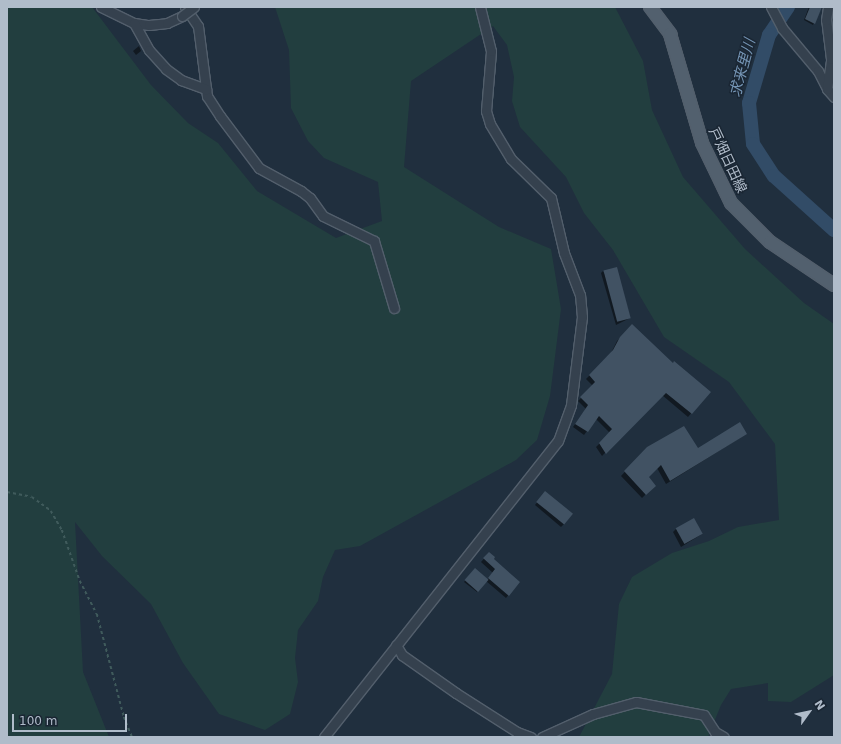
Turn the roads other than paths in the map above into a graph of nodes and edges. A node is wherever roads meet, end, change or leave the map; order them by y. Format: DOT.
graph roads {
  1 [pos="101,7"];
  2 [pos="194,7"];
  3 [pos="480,7"];
  4 [pos="650,7"];
  5 [pos="771,7"];
  6 [pos="828,7"];
  7 [pos="184,11"];
  8 [pos="134,22"];
  9 [pos="206,88"];
  10 [pos="827,89"];
  11 [pos="834,97"];
  12 [pos="834,286"];
  13 [pos="394,308"];
  14 [pos="396,645"];
  15 [pos="324,737"];
  16 [pos="531,737"];
  17 [pos="542,737"];
  18 [pos="724,737"];
  1 -- 8 [label="street"];
  2 -- 7 [label="street, bridge"];
  3 -- 14 [label="street"];
  4 -- 12 [label="main road, 戸畑日田線"];
  5 -- 10 [label="street"];
  6 -- 10 [label="street"];
  7 -- 8 [label="street"];
  7 -- 9 [label="street"];
  8 -- 9 [label="street"];
  9 -- 13 [label="street"];
  10 -- 11 [label="street"];
  14 -- 15 [label="street"];
  14 -- 16 [label="street"];
  17 -- 18 [label="street"];
}
